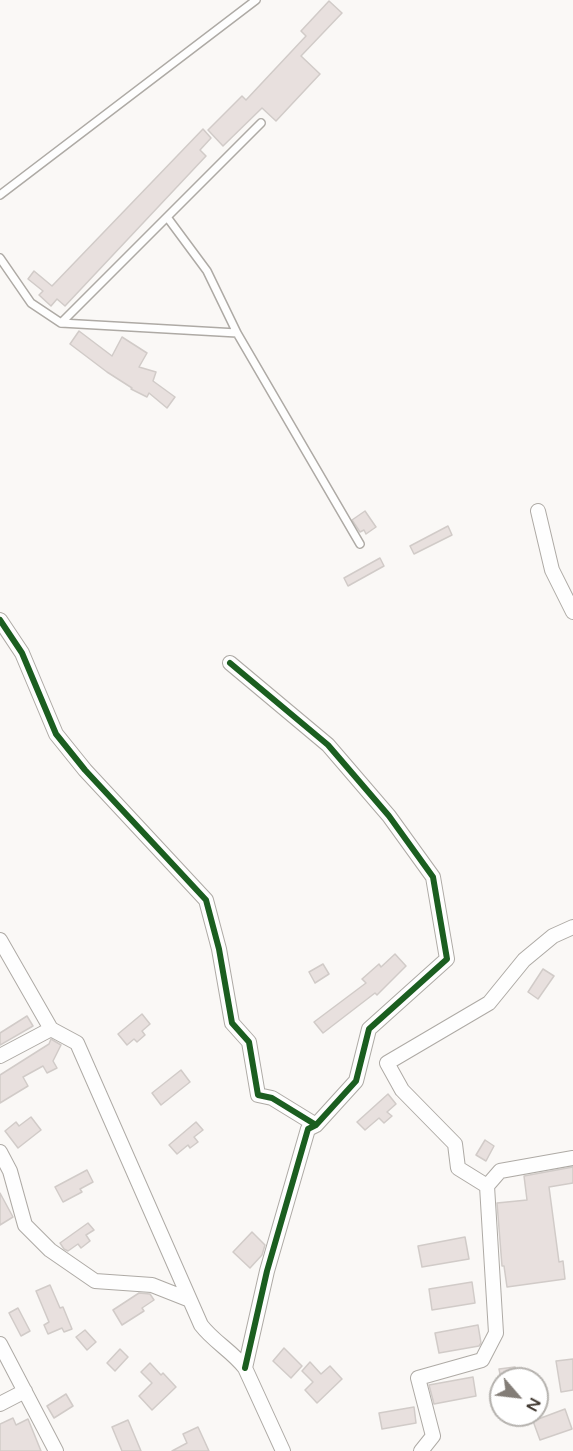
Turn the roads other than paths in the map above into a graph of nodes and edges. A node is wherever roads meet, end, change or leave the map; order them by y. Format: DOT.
graph roads {
  1 [pos="256,0"];
  2 [pos="261,123"];
  3 [pos="0,195"];
  4 [pos="167,217"];
  5 [pos="0,258"];
  6 [pos="61,323"];
  7 [pos="237,333"];
  8 [pos="538,511"];
  9 [pos="360,544"];
  10 [pos="573,612"];
  11 [pos="0,620"];
  12 [pos="230,663"];
  13 [pos="573,927"];
  14 [pos="2,948"];
  15 [pos="51,1029"];
  16 [pos="0,1056"];
  17 [pos="316,1125"];
  18 [pos="0,1152"];
  19 [pos="573,1158"];
  20 [pos="487,1186"];
  21 [pos="190,1300"];
  22 [pos="0,1344"];
  23 [pos="245,1368"];
  24 [pos="25,1391"];
  25 [pos="0,1404"];
  26 [pos="56,1451"];
  27 [pos="283,1451"];
  28 [pos="421,1451"];
  1 -- 3 [label="lane"];
  2 -- 4 [label="lane"];
  4 -- 6 [label="lane"];
  4 -- 7 [label="lane"];
  5 -- 6 [label="lane"];
  6 -- 7 [label="lane"];
  7 -- 9 [label="lane"];
  8 -- 10 [label="street"];
  11 -- 17 [label="street"];
  12 -- 17 [label="street"];
  13 -- 20 [label="street"];
  14 -- 15 [label="street"];
  15 -- 16 [label="street"];
  15 -- 21 [label="street"];
  17 -- 23 [label="street"];
  18 -- 21 [label="street"];
  19 -- 20 [label="street"];
  20 -- 28 [label="street"];
  21 -- 23 [label="street"];
  22 -- 24 [label="street"];
  23 -- 27 [label="street"];
  24 -- 25 [label="street"];
  24 -- 26 [label="street"];
}
